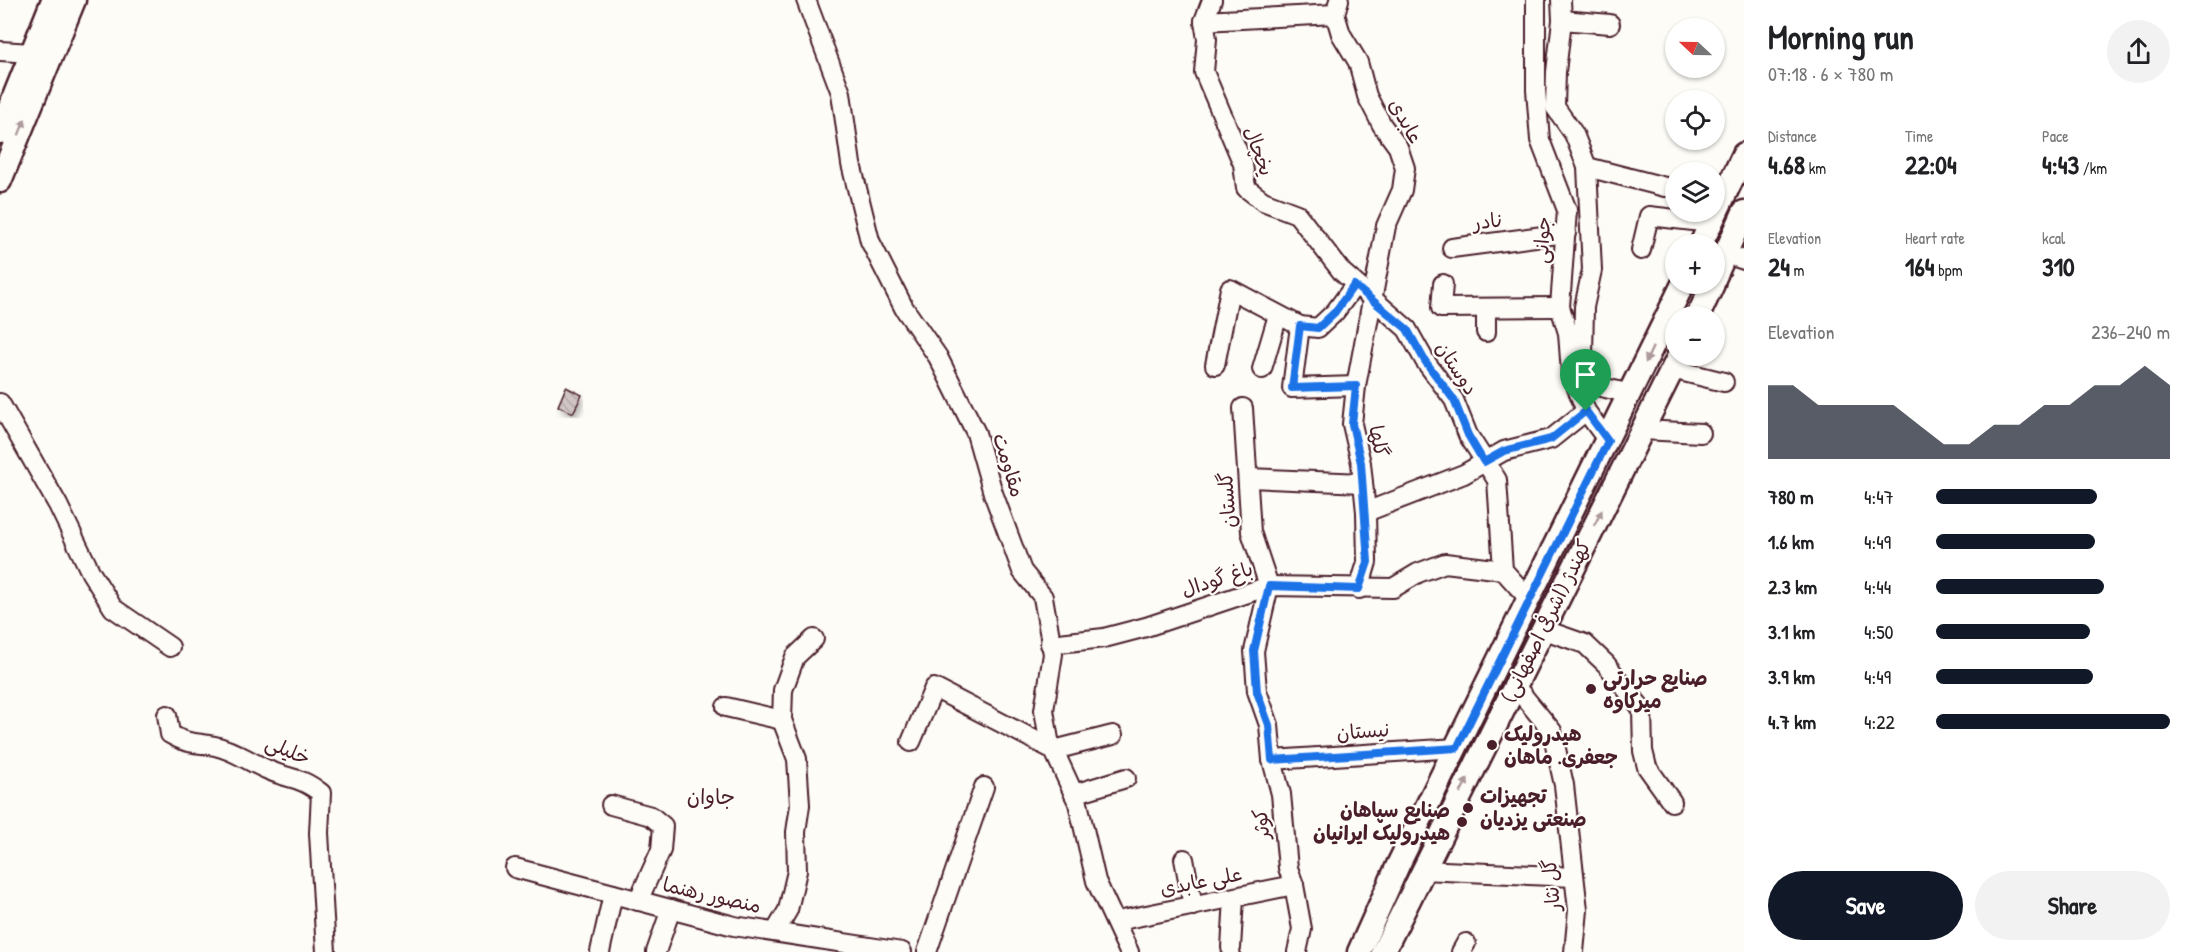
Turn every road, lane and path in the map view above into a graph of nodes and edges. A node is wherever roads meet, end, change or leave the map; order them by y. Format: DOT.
graph roads {
  1 [pos="53,0"];
  2 [pos="74,0"];
  3 [pos="806,0"];
  4 [pos="1212,0"];
  5 [pos="1536,0"];
  6 [pos="1560,0"];
  7 [pos="1337,7"];
  8 [pos="1562,20"];
  9 [pos="1204,21"];
  10 [pos="1610,24"];
  11 [pos="0,51"];
  12 [pos="32,53"];
  13 [pos="0,132"];
  14 [pos="1744,154"];
  15 [pos="1587,167"];
  16 [pos="0,181"];
  17 [pos="1665,187"];
  18 [pos="1725,195"];
  19 [pos="1725,209"];
  20 [pos="1744,212"];
  21 [pos="1665,216"];
  22 [pos="1566,233"];
  23 [pos="1452,248"];
  24 [pos="1641,250"];
  25 [pos="1728,258"];
  26 [pos="1443,284"];
  27 [pos="1354,285"];
  28 [pos="1678,294"];
  29 [pos="1373,302"];
  30 [pos="1560,307"];
  31 [pos="1486,308"];
  32 [pos="1278,315"];
  33 [pos="1300,326"];
  34 [pos="1486,332"];
  35 [pos="1215,365"];
  36 [pos="1674,366"];
  37 [pos="1686,366"];
  38 [pos="1262,369"];
  39 [pos="1724,382"];
  40 [pos="1356,386"];
  41 [pos="1631,394"];
  42 [pos="0,403"];
  43 [pos="1244,408"];
  44 [pos="1586,411"];
  45 [pos="1642,430"];
  46 [pos="1701,433"];
  47 [pos="1608,441"];
  48 [pos="1484,462"];
  49 [pos="1248,478"];
  50 [pos="1363,483"];
  51 [pos="1366,512"];
  52 [pos="1503,570"];
  53 [pos="1269,586"];
  54 [pos="1359,589"];
  55 [pos="1530,600"];
  56 [pos="1542,629"];
  57 [pos="814,639"];
  58 [pos="1050,644"];
  59 [pos="170,647"];
  60 [pos="1515,686"];
  61 [pos="726,707"];
  62 [pos="167,715"];
  63 [pos="782,720"];
  64 [pos="1113,735"];
  65 [pos="911,742"];
  66 [pos="1457,748"];
  67 [pos="1054,750"];
  68 [pos="1272,760"];
  69 [pos="1126,778"];
  70 [pos="1438,786"];
  71 [pos="984,787"];
  72 [pos="1074,794"];
  73 [pos="1672,802"];
  74 [pos="611,805"];
  75 [pos="1184,860"];
  76 [pos="515,868"];
  77 [pos="1422,870"];
  78 [pos="1574,877"];
  79 [pos="1294,885"];
  80 [pos="613,894"];
  81 [pos="1234,898"];
  82 [pos="638,901"];
  83 [pos="1407,902"];
  84 [pos="1193,906"];
  85 [pos="671,909"];
  86 [pos="1117,921"];
  87 [pos="775,933"];
  88 [pos="793,944"];
  89 [pos="1231,948"];
  90 [pos="1376,949"];
  91 [pos="878,950"];
  92 [pos="326,952"];
  93 [pos="600,952"];
  94 [pos="656,952"];
  95 [pos="902,952"];
  96 [pos="927,952"];
  97 [pos="1129,952"];
  98 [pos="1297,952"];
  99 [pos="1574,952"];
  1 -- 12 [label="main road"];
  16 -- 2 [label="main road, one-way"];
  3 -- 58 [label="street, مقاومت"];
  4 -- 9 [label="street, یخچال"];
  5 -- 22 [label="street, جوانی"];
  6 -- 8 [label="street"];
  7 -- 9 [label="street"];
  7 -- 29 [label="street, عابدی"];
  8 -- 10 [label="street"];
  8 -- 15 [label="street"];
  9 -- 27 [label="street, یخچال"];
  11 -- 12 [label="street"];
  12 -- 13 [label="main road"];
  14 -- 18 [label="main road"];
  15 -- 17 [label="street"];
  15 -- 41 [label="street"];
  19 -- 25 [label="main road"];
  20 -- 25 [label="main road"];
  21 -- 24 [label="street"];
  22 -- 23 [label="street, نادر"];
  22 -- 30 [label="street, جوانی"];
  26 -- 31 [label="street"];
  27 -- 29 [label="street, یخچال"];
  27 -- 33 [label="street"];
  28 -- 41 [label="main road, کهندژ (اشرفی اصفهانی), one-way"];
  29 -- 40 [label="street, گلها"];
  29 -- 48 [label="street, دوستان"];
  30 -- 31 [label="street"];
  30 -- 44 [label="street, جوانی"];
  31 -- 34 [label="street"];
  32 -- 33 [label="street"];
  32 -- 35 [label="street"];
  32 -- 38 [label="street"];
  33 -- 40 [label="street"];
  36 -- 45 [label="main road, کهندژ (اشرفی اصفهانی)"];
  37 -- 39 [label="street"];
  40 -- 50 [label="street, گلها"];
  41 -- 47 [label="main road, کهندژ (اشرفی اصفهانی)"];
  42 -- 59 [label="street"];
  43 -- 49 [label="street, گلستان"];
  44 -- 47 [label="street, جوانی"];
  44 -- 48 [label="street"];
  45 -- 46 [label="street"];
  56 -- 45 [label="main road, کهندژ (اشرفی اصفهانی), one-way"];
  47 -- 55 [label="main road, کهندژ (اشرفی اصفهانی)"];
  48 -- 51 [label="street"];
  48 -- 52 [label="street, دوستان"];
  49 -- 50 [label="street"];
  49 -- 53 [label="street, گلستان"];
  50 -- 51 [label="street, گلها"];
  51 -- 54 [label="street, گلها"];
  52 -- 54 [label="street, باغ گودال"];
  52 -- 55 [label="street"];
  53 -- 54 [label="street, باغ گودال"];
  53 -- 58 [label="street, باغ گودال"];
  53 -- 68 [label="street, کوثر"];
  55 -- 66 [label="main road, کهندژ (اشرفی اصفهانی)"];
  56 -- 60 [label="main road, کهندژ (اشرفی اصفهانی)"];
  56 -- 73 [label="street"];
  57 -- 63 [label="street"];
  58 -- 67 [label="street, مقاومت"];
  77 -- 60 [label="main road, کهندژ (اشرفی اصفهانی), one-way"];
  60 -- 78 [label="street, گل نثار"];
  61 -- 63 [label="street"];
  62 -- 92 [label="street, خلیلی"];
  63 -- 87 [label="street"];
  64 -- 67 [label="street"];
  65 -- 67 [label="street"];
  66 -- 68 [label="street, نیستان"];
  66 -- 70 [label="main road, کهندژ (اشرفی اصفهانی)"];
  67 -- 72 [label="street, مقاومت"];
  68 -- 79 [label="street, کوثر"];
  69 -- 72 [label="street"];
  70 -- 83 [label="main road"];
  70 -- 90 [label="main road, کهندژ (اشرفی اصفهانی)"];
  71 -- 96 [label="street"];
  72 -- 86 [label="street, مقاومت"];
  74 -- 82 [label="street"];
  75 -- 84 [label="street"];
  76 -- 80 [label="street, منصور رهنما"];
  77 -- 78 [label="street"];
  77 -- 83 [label="main road, کهندژ (اشرفی اصفهانی)"];
  78 -- 99 [label="street, گل نثار"];
  79 -- 81 [label="street, علی عابدی"];
  79 -- 98 [label="street, کوثر"];
  80 -- 82 [label="street, منصور رهنما"];
  80 -- 93 [label="street"];
  81 -- 84 [label="street, علی عابدی"];
  81 -- 89 [label="street"];
  82 -- 85 [label="street, منصور رهنما"];
  83 -- 90 [label="main road, کهندژ (اشرفی اصفهانی)"];
  84 -- 86 [label="street, علی عابدی"];
  85 -- 87 [label="street, منصور رهنما"];
  85 -- 94 [label="street"];
  86 -- 97 [label="street, مقاومت"];
  87 -- 88 [label="street, منصور رهنما"];
  88 -- 91 [label="street, منصور رهنما"];
  91 -- 95 [label="street, منصور رهنما"];
}
